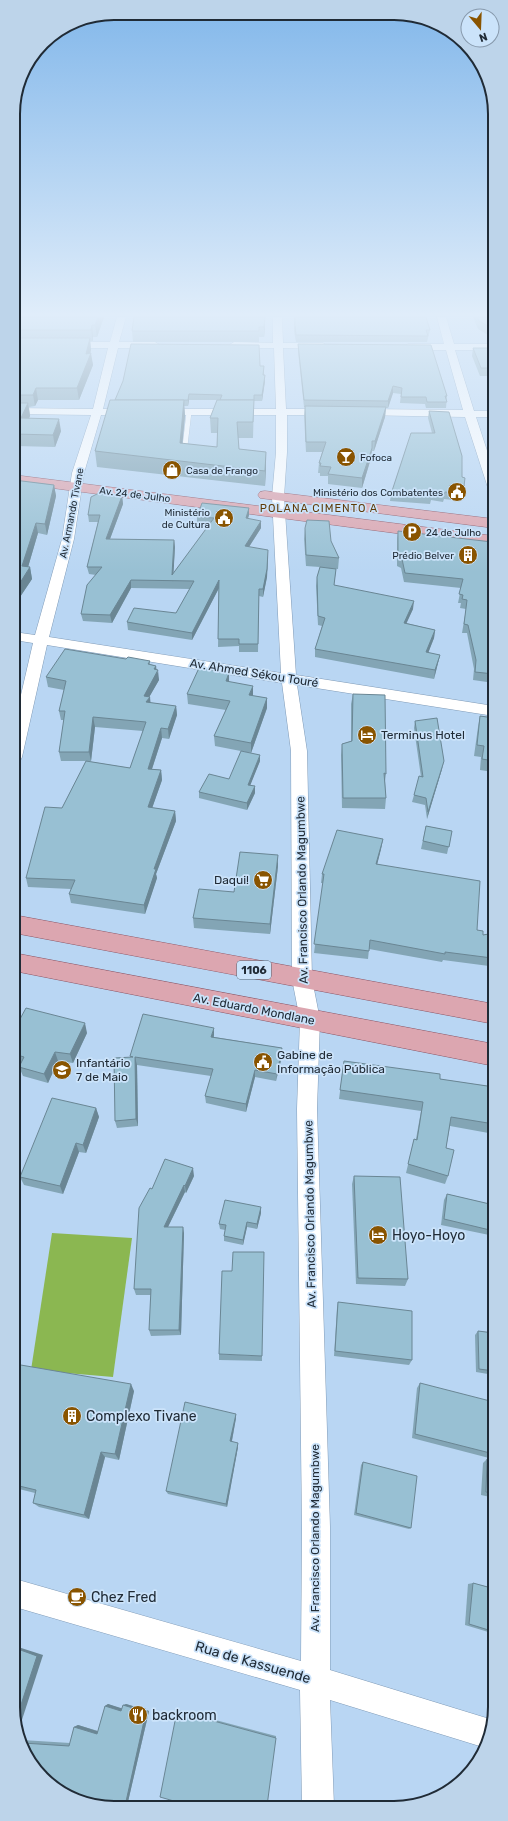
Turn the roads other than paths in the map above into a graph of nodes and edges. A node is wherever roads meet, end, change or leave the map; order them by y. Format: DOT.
graph roads {
  1 [pos="99,402"];
  2 [pos="281,402"];
  3 [pos="466,402"];
  4 [pos="20,411"];
  5 [pos="281,411"];
  6 [pos="97,412"];
  7 [pos="189,412"];
  8 [pos="336,412"];
  9 [pos="352,412"];
  10 [pos="469,413"];
  11 [pos="488,414"];
  12 [pos="185,446"];
  13 [pos="488,470"];
  14 [pos="93,475"];
  15 [pos="72,477"];
  16 [pos="20,479"];
  17 [pos="255,494"];
  18 [pos="278,497"];
  19 [pos="279,512"];
  20 [pos="488,523"];
  21 [pos="488,540"];
  22 [pos="20,637"];
  23 [pos="41,640"];
  24 [pos="289,678"];
  25 [pos="488,710"];
  26 [pos="20,730"];
  27 [pos="20,925"];
  28 [pos="20,963"];
  29 [pos="302,979"];
  30 [pos="488,1013"];
  31 [pos="310,1020"];
  32 [pos="488,1054"];
  33 [pos="20,1594"];
  34 [pos="315,1680"];
  35 [pos="485,1732"];
  36 [pos="318,1801"];
  1 -- 6 [label="street, Av. Armando Tivane"];
  2 -- 5 [label="street, Av. Francisco Orlando Magumbwe"];
  3 -- 10 [label="street"];
  4 -- 6 [label="street"];
  5 -- 7 [label="street"];
  5 -- 8 [label="street"];
  5 -- 18 [label="street, Av. Francisco Orlando Magumbwe"];
  6 -- 7 [label="street"];
  6 -- 15 [label="street, Av. Armando Tivane"];
  7 -- 12 [label="lane"];
  9 -- 10 [label="street"];
  10 -- 11 [label="street"];
  10 -- 13 [label="street"];
  14 -- 15 [label="main road, Av. 24 de Julho"];
  15 -- 16 [label="main road, Av. 24 de Julho"];
  15 -- 19 [label="main road, Av. 24 de Julho"];
  15 -- 23 [label="street, Av. Armando Tivane"];
  17 -- 18 [label="main road"];
  18 -- 19 [label="street, Av. Francisco Orlando Magumbwe"];
  18 -- 20 [label="main road"];
  19 -- 21 [label="main road, Av. 24 de Julho"];
  19 -- 24 [label="street, Av. Francisco Orlando Magumbwe"];
  22 -- 23 [label="street, Av. Ahmed Sékou Touré"];
  23 -- 24 [label="street, Av. Ahmed Sékou Touré"];
  23 -- 26 [label="street, Av. Armando Tivane"];
  24 -- 25 [label="street, Av. Ahmed Sékou Touré"];
  24 -- 29 [label="street, Av. Francisco Orlando Magumbwe"];
  27 -- 29 [label="main road, 1106"];
  28 -- 31 [label="main road, Av. Eduardo Mondlane"];
  29 -- 30 [label="main road, 1106"];
  29 -- 31 [label="street, Av. Francisco Orlando Magumbwe"];
  31 -- 32 [label="main road, Av. Eduardo Mondlane"];
  31 -- 34 [label="street, Av. Francisco Orlando Magumbwe"];
  33 -- 34 [label="street, Rua de Kassuende"];
  34 -- 35 [label="street, Rua de Kassuende"];
  34 -- 36 [label="street, Av. Francisco Orlando Magumbwe"];
}
